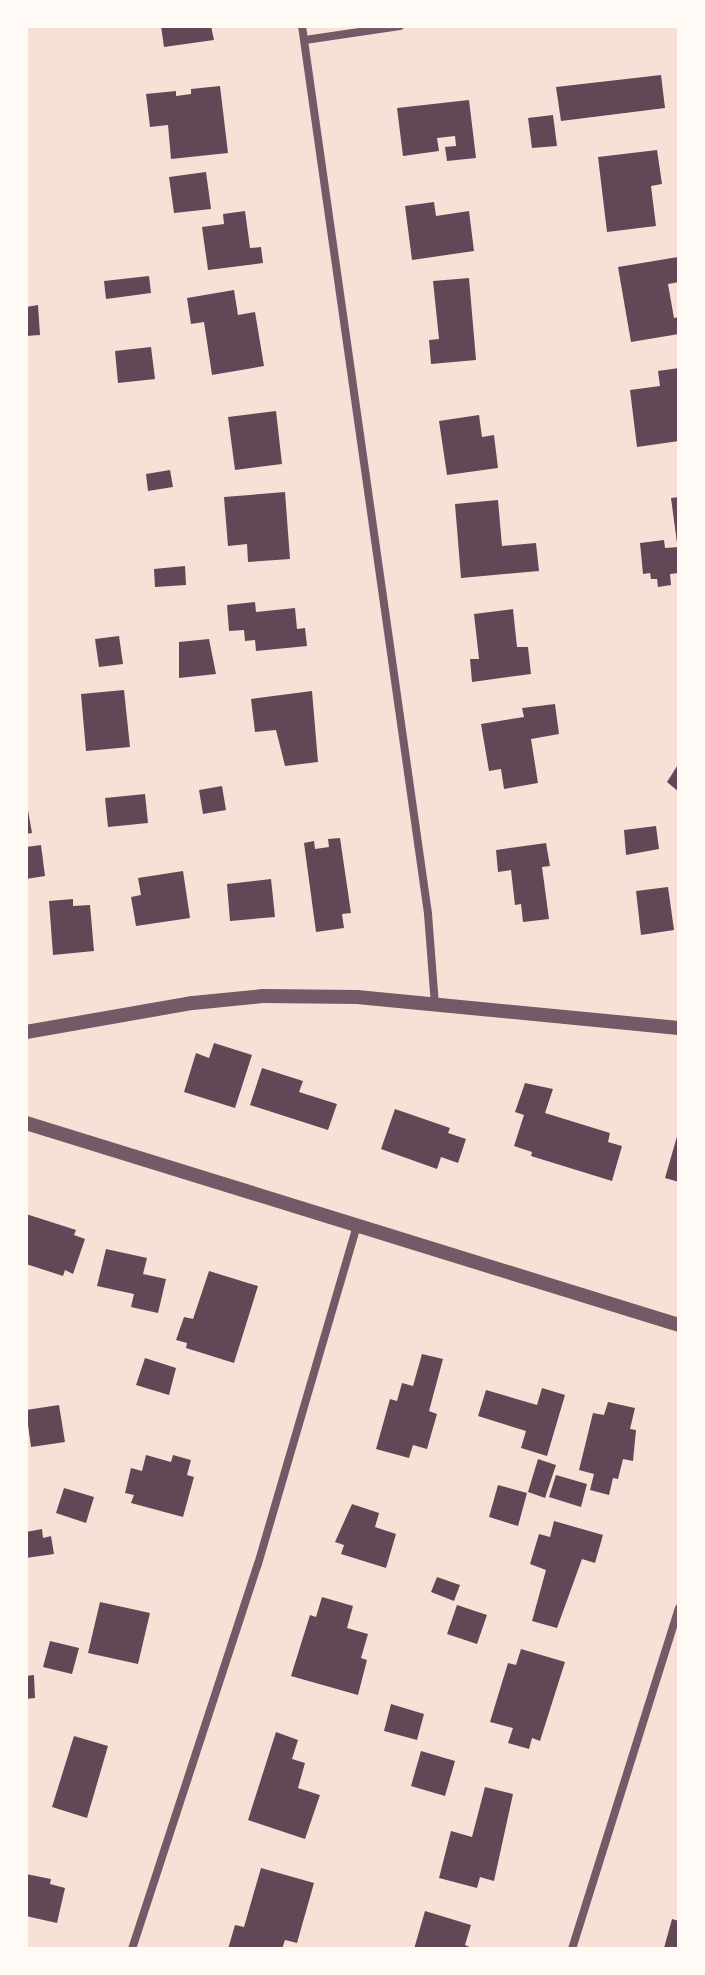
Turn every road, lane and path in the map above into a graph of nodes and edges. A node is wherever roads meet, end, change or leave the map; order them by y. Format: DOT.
graph roads {
  1 [pos="302,26"];
  2 [pos="400,26"];
  3 [pos="305,40"];
  4 [pos="435,1004"];
  5 [pos="679,1028"];
  6 [pos="26,1032"];
  7 [pos="26,1123"];
  8 [pos="357,1225"];
  9 [pos="679,1325"];
  10 [pos="679,1608"];
  11 [pos="132,1949"];
  12 [pos="572,1949"];
  1 -- 3 [label="street"];
  2 -- 3 [label="street"];
  3 -- 4 [label="street"];
  4 -- 5 [label="street"];
  4 -- 6 [label="street"];
  7 -- 8 [label="street"];
  8 -- 9 [label="street"];
  8 -- 11 [label="street"];
  10 -- 12 [label="street"];
}
